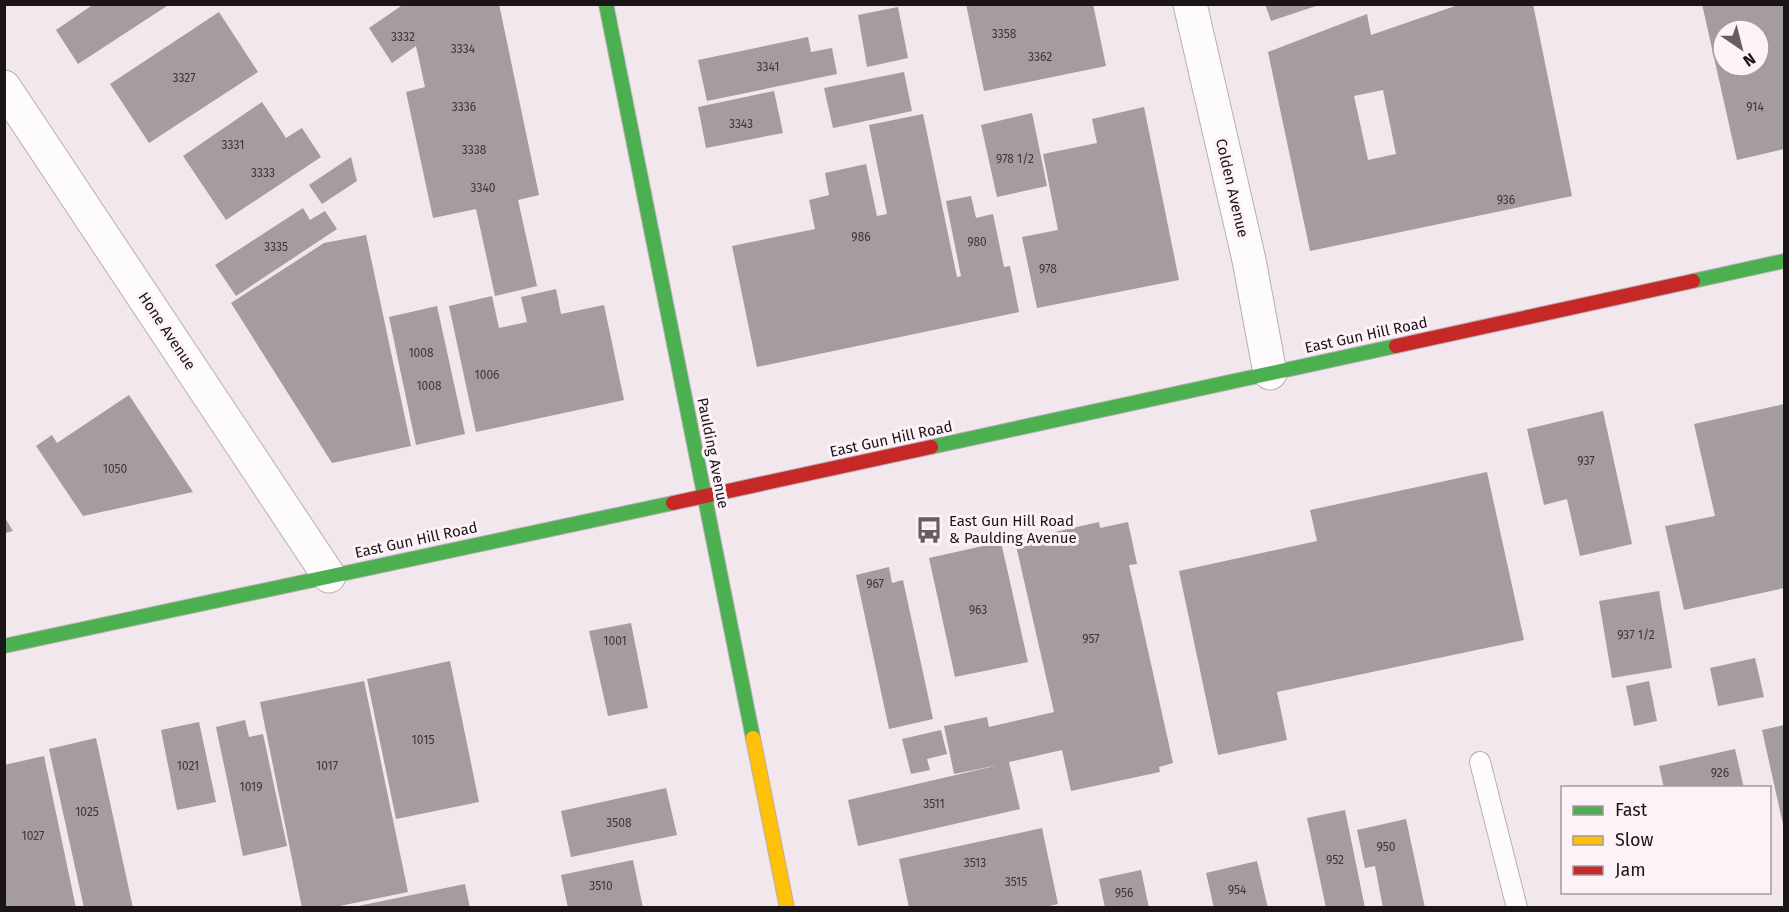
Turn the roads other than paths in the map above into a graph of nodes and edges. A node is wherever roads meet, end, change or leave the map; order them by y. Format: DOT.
graph roads {
  1 [pos="606,4"];
  2 [pos="1190,4"];
  3 [pos="4,87"];
  4 [pos="1785,261"];
  5 [pos="1270,373"];
  6 [pos="705,496"];
  7 [pos="329,576"];
  8 [pos="4,646"];
  9 [pos="1480,762"];
  10 [pos="787,908"];
  11 [pos="1517,908"];
  1 -- 6 [label="main road, Paulding Avenue"];
  2 -- 5 [label="street, Colden Avenue"];
  3 -- 7 [label="street, Hone Avenue"];
  4 -- 5 [label="main road, East Gun Hill Road"];
  5 -- 6 [label="main road, East Gun Hill Road"];
  6 -- 7 [label="main road, East Gun Hill Road"];
  6 -- 10 [label="main road, Paulding Avenue"];
  7 -- 8 [label="main road, East Gun Hill Road"];
  9 -- 11 [label="lane"];
}
